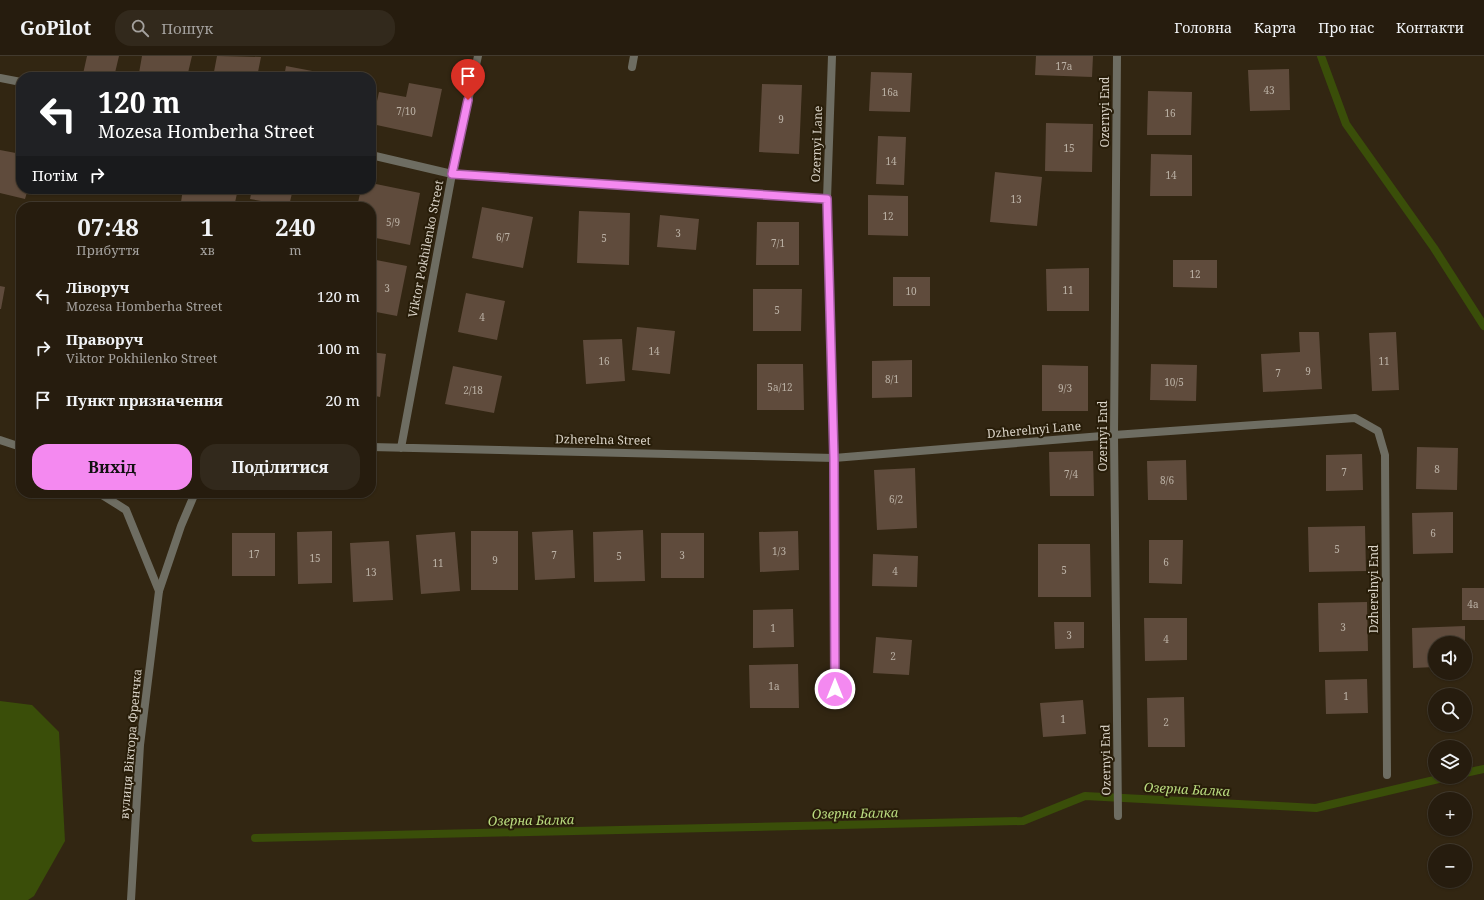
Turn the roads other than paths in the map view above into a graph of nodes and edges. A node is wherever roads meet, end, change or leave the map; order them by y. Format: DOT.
graph roads {
  1 [pos="478,56"];
  2 [pos="634,56"];
  3 [pos="832,56"];
  4 [pos="1117,56"];
  5 [pos="632,67"];
  6 [pos="0,78"];
  7 [pos="16,81"];
  8 [pos="376,156"];
  9 [pos="452,174"];
  10 [pos="827,199"];
  11 [pos="1355,418"];
  12 [pos="1114,435"];
  13 [pos="0,440"];
  14 [pos="16,445"];
  15 [pos="376,447"];
  16 [pos="401,448"];
  17 [pos="834,458"];
  18 [pos="107,498"];
  19 [pos="193,498"];
  20 [pos="159,591"];
  21 [pos="835,689"];
  22 [pos="1387,775"];
  23 [pos="1118,816"];
  24 [pos="131,900"];
  1 -- 9 [label="street, Viktor Pokhilenko Street"];
  2 -- 5 [label="street"];
  3 -- 10 [label="street, Ozernyi Lane"];
  4 -- 12 [label="street, Ozernyi End"];
  6 -- 7 [label="street"];
  8 -- 9 [label="street"];
  9 -- 10 [label="street"];
  9 -- 16 [label="street, Viktor Pokhilenko Street"];
  10 -- 17 [label="street, Ozernyi Lane"];
  11 -- 12 [label="street, Dzherelnyi Lane"];
  11 -- 22 [label="street, Dzherelnyi End"];
  12 -- 17 [label="street, Dzherelnyi Lane"];
  12 -- 23 [label="street, Ozernyi End"];
  13 -- 14 [label="street"];
  15 -- 16 [label="street, Dzherelna Street"];
  16 -- 17 [label="street, Dzherelna Street"];
  17 -- 21 [label="street, Ozernyi Lane"];
  18 -- 20 [label="street"];
  19 -- 20 [label="street"];
  20 -- 24 [label="street, вулиця Віктора Френчка"];
}
